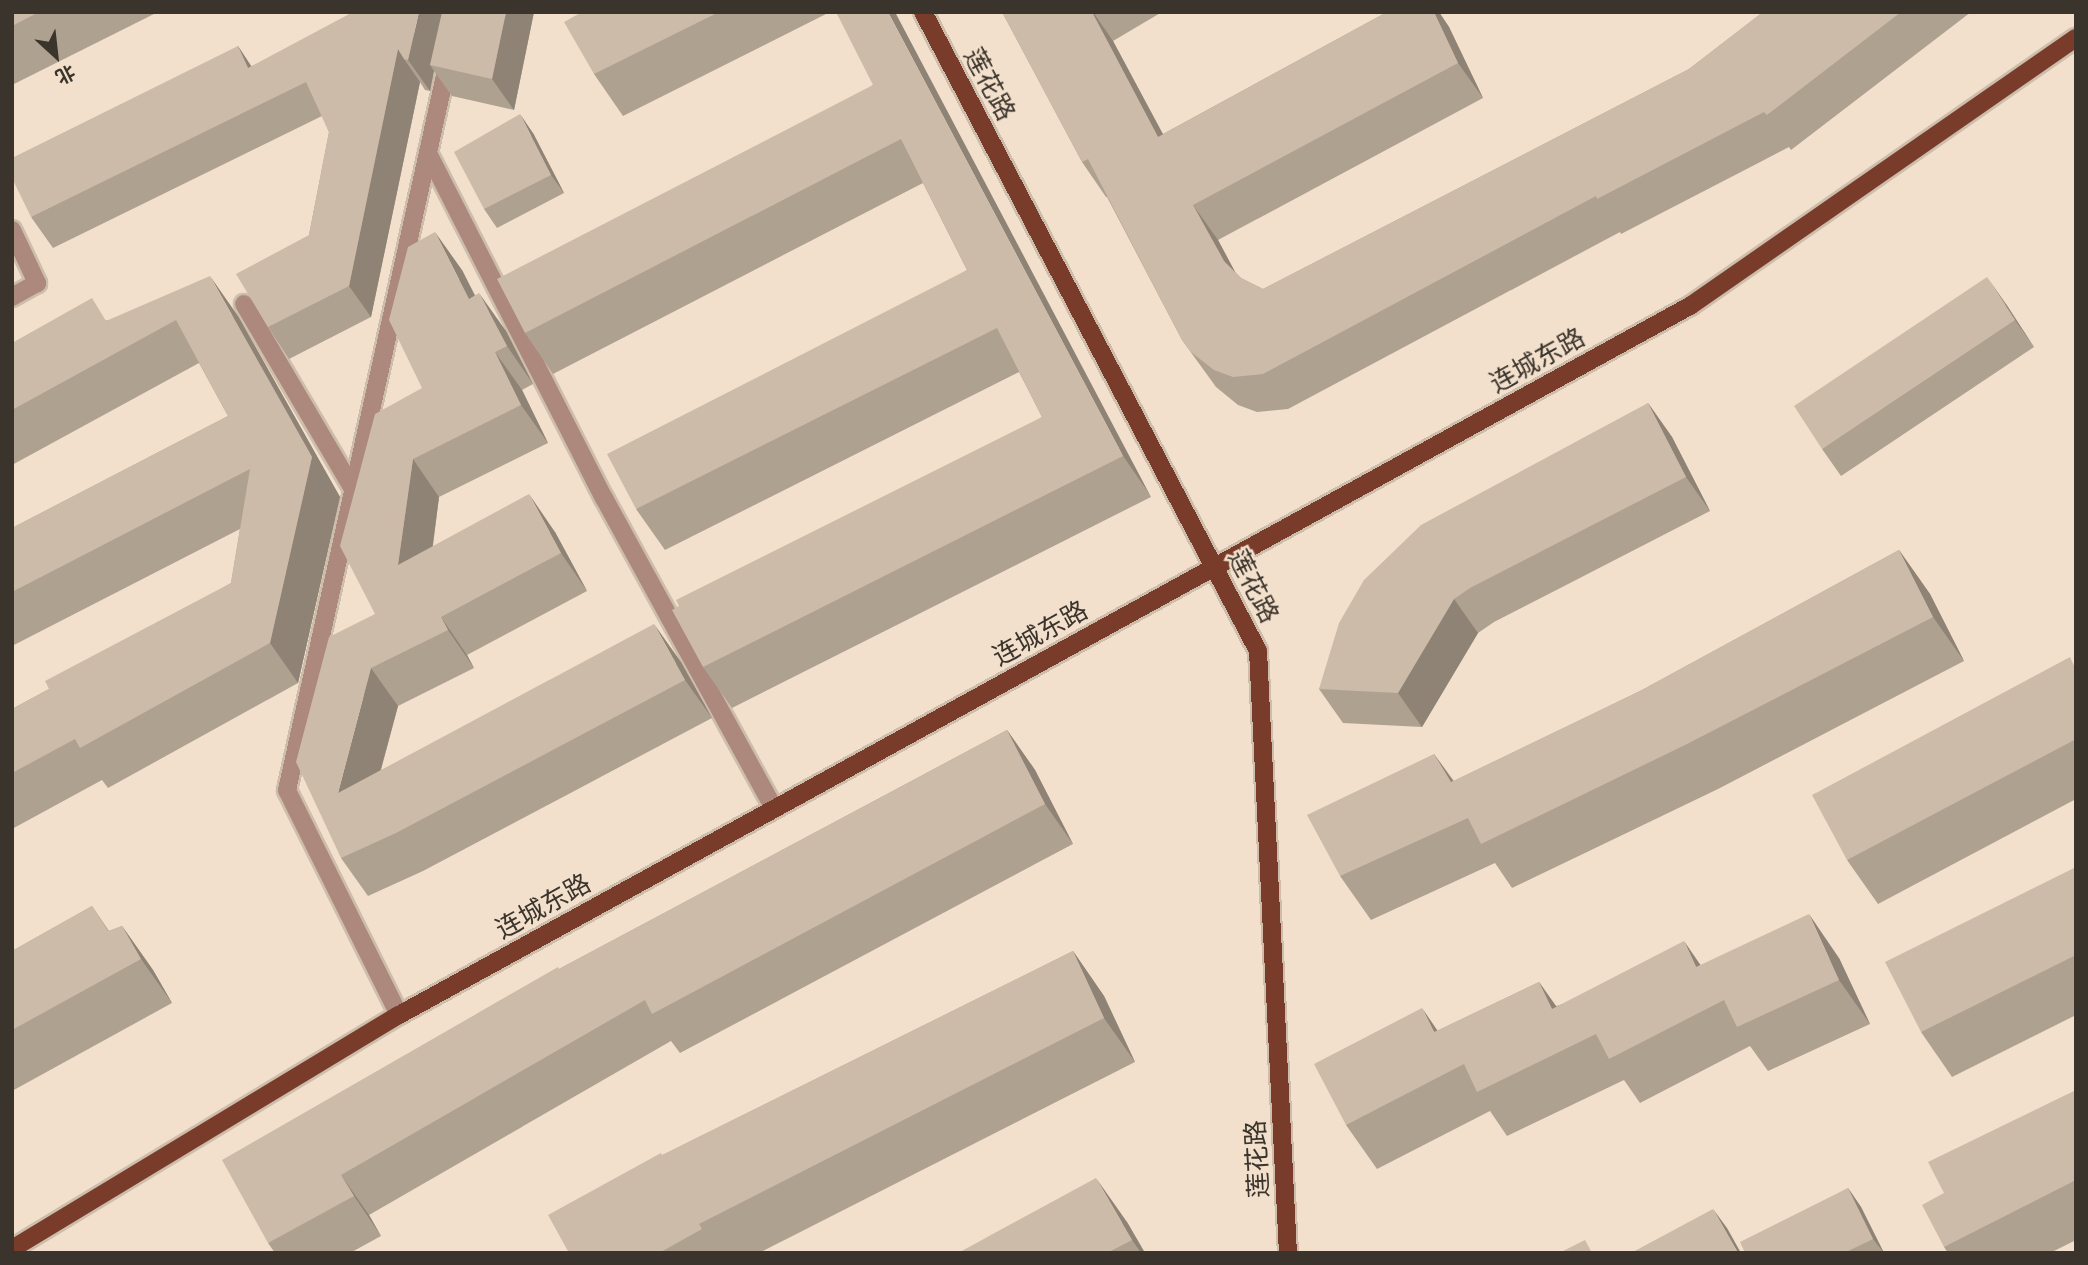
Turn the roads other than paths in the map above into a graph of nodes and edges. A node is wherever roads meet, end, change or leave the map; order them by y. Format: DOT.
graph roads {
  1 [pos="459,12"];
  2 [pos="923,12"];
  3 [pos="2076,38"];
  4 [pos="428,153"];
  5 [pos="12,230"];
  6 [pos="12,297"];
  7 [pos="244,304"];
  8 [pos="354,489"];
  9 [pos="1215,567"];
  10 [pos="774,808"];
  11 [pos="399,1014"];
  12 [pos="12,1249"];
  13 [pos="1288,1253"];
  1 -- 4 [label="lane"];
  2 -- 9 [label="main road, 莲花路"];
  3 -- 9 [label="main road, 连城东路"];
  4 -- 8 [label="lane"];
  4 -- 10 [label="lane"];
  5 -- 6 [label="lane"];
  7 -- 8 [label="lane"];
  8 -- 11 [label="lane"];
  9 -- 10 [label="main road, 连城东路"];
  9 -- 13 [label="main road, 莲花路"];
  10 -- 11 [label="main road, 连城东路"];
  11 -- 12 [label="main road, 连城东路"];
}
